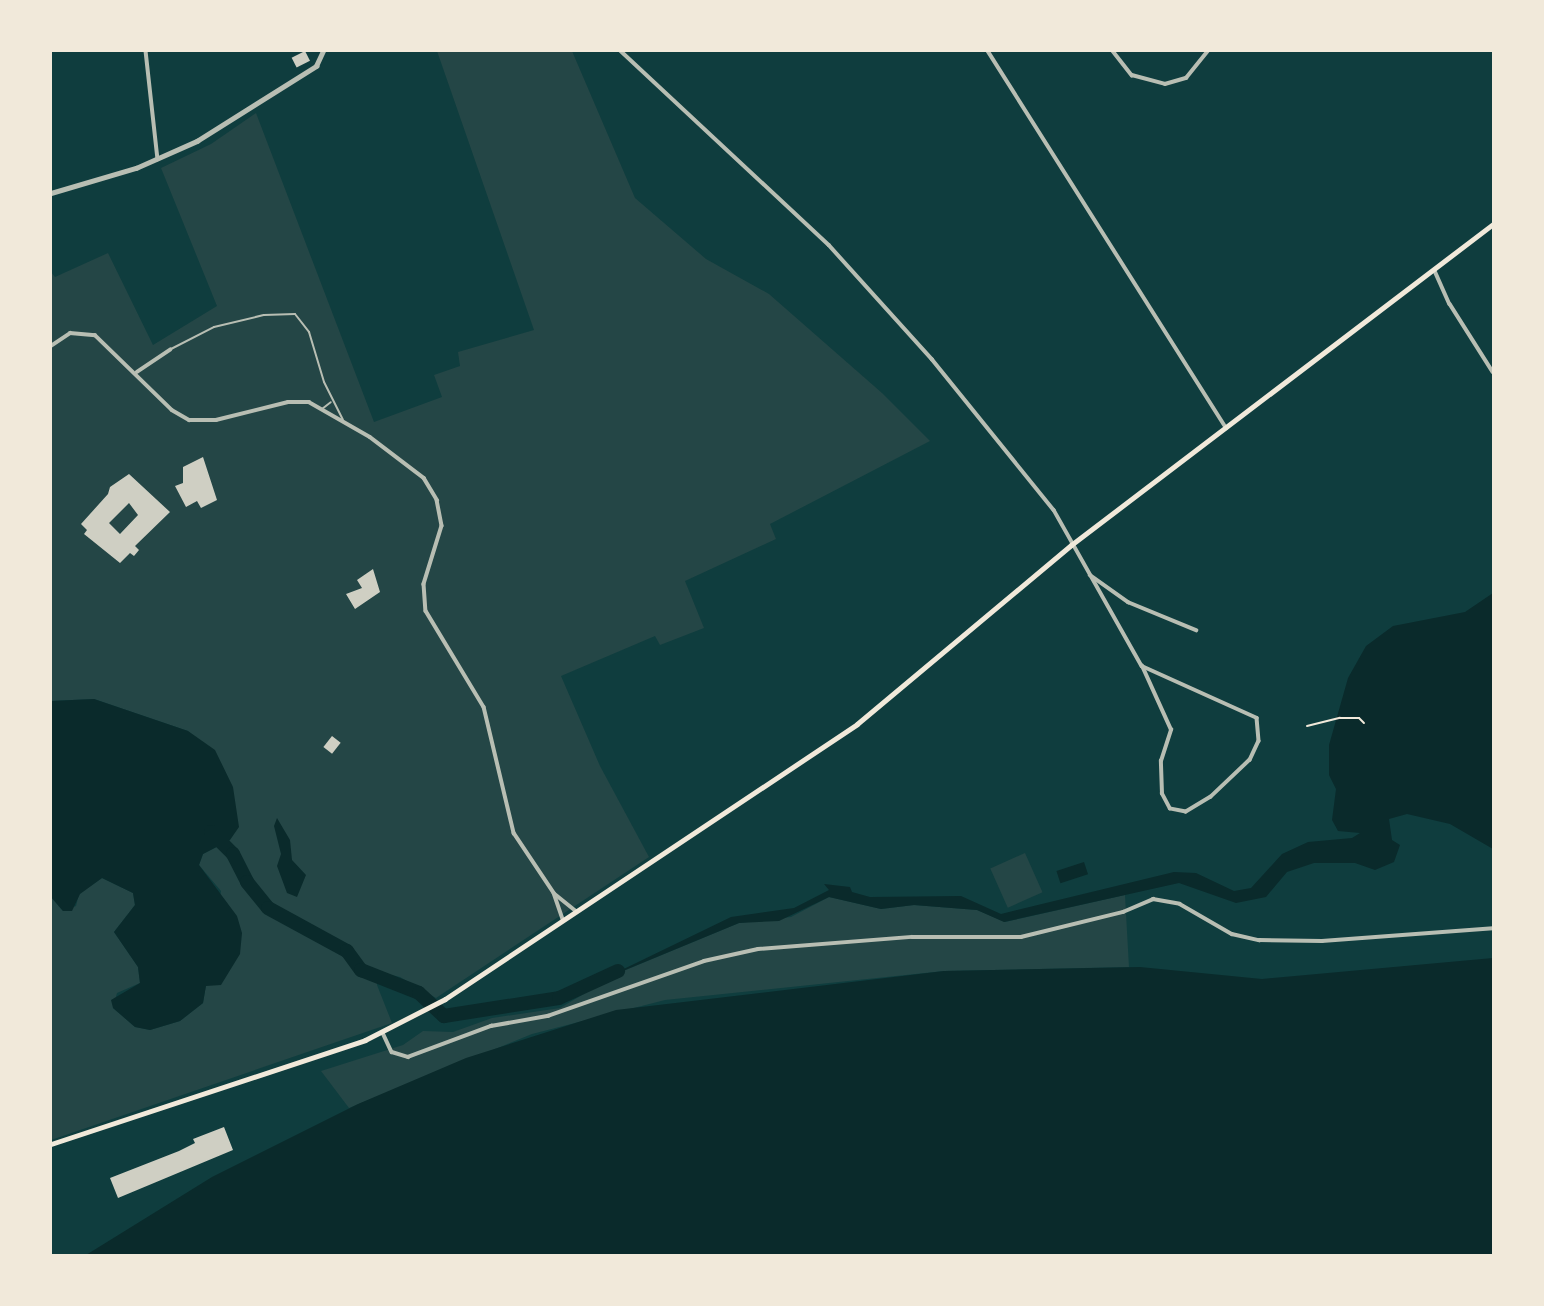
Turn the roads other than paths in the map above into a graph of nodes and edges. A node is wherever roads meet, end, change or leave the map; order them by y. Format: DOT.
graph roads {
  1 [pos="146,51"];
  2 [pos="323,51"];
  3 [pos="621,51"];
  4 [pos="988,51"];
  5 [pos="1113,51"];
  6 [pos="1208,51"];
  7 [pos="158,159"];
  8 [pos="51,193"];
  9 [pos="1493,224"];
  10 [pos="1435,271"];
  11 [pos="51,346"];
  12 [pos="170,350"];
  13 [pos="137,372"];
  14 [pos="1493,372"];
  15 [pos="332,401"];
  16 [pos="322,409"];
  17 [pos="344,422"];
  18 [pos="1226,428"];
  19 [pos="1071,545"];
  20 [pos="1088,574"];
  21 [pos="1196,630"];
  22 [pos="1142,666"];
  23 [pos="554,893"];
  24 [pos="577,912"];
  25 [pos="565,920"];
  26 [pos="1493,928"];
  27 [pos="383,1033"];
  28 [pos="51,1144"];
  1 -- 7 [label="street"];
  2 -- 7 [label="street"];
  3 -- 19 [label="street"];
  4 -- 18 [label="street"];
  5 -- 6 [label="street"];
  7 -- 8 [label="street"];
  9 -- 10 [label="main road"];
  10 -- 14 [label="street"];
  10 -- 18 [label="main road"];
  11 -- 13 [label="street"];
  12 -- 13 [label="street"];
  12 -- 15 [label="lane"];
  13 -- 16 [label="street"];
  15 -- 16 [label="lane"];
  15 -- 17 [label="lane"];
  16 -- 17 [label="street"];
  17 -- 23 [label="street"];
  18 -- 19 [label="main road"];
  19 -- 20 [label="street"];
  19 -- 24 [label="main road"];
  20 -- 21 [label="street"];
  20 -- 22 [label="street"];
  22 -- 22 [label="street"];
  23 -- 24 [label="street"];
  23 -- 25 [label="street"];
  24 -- 25 [label="main road"];
  25 -- 27 [label="main road"];
  26 -- 27 [label="street"];
  27 -- 28 [label="main road"];
}
